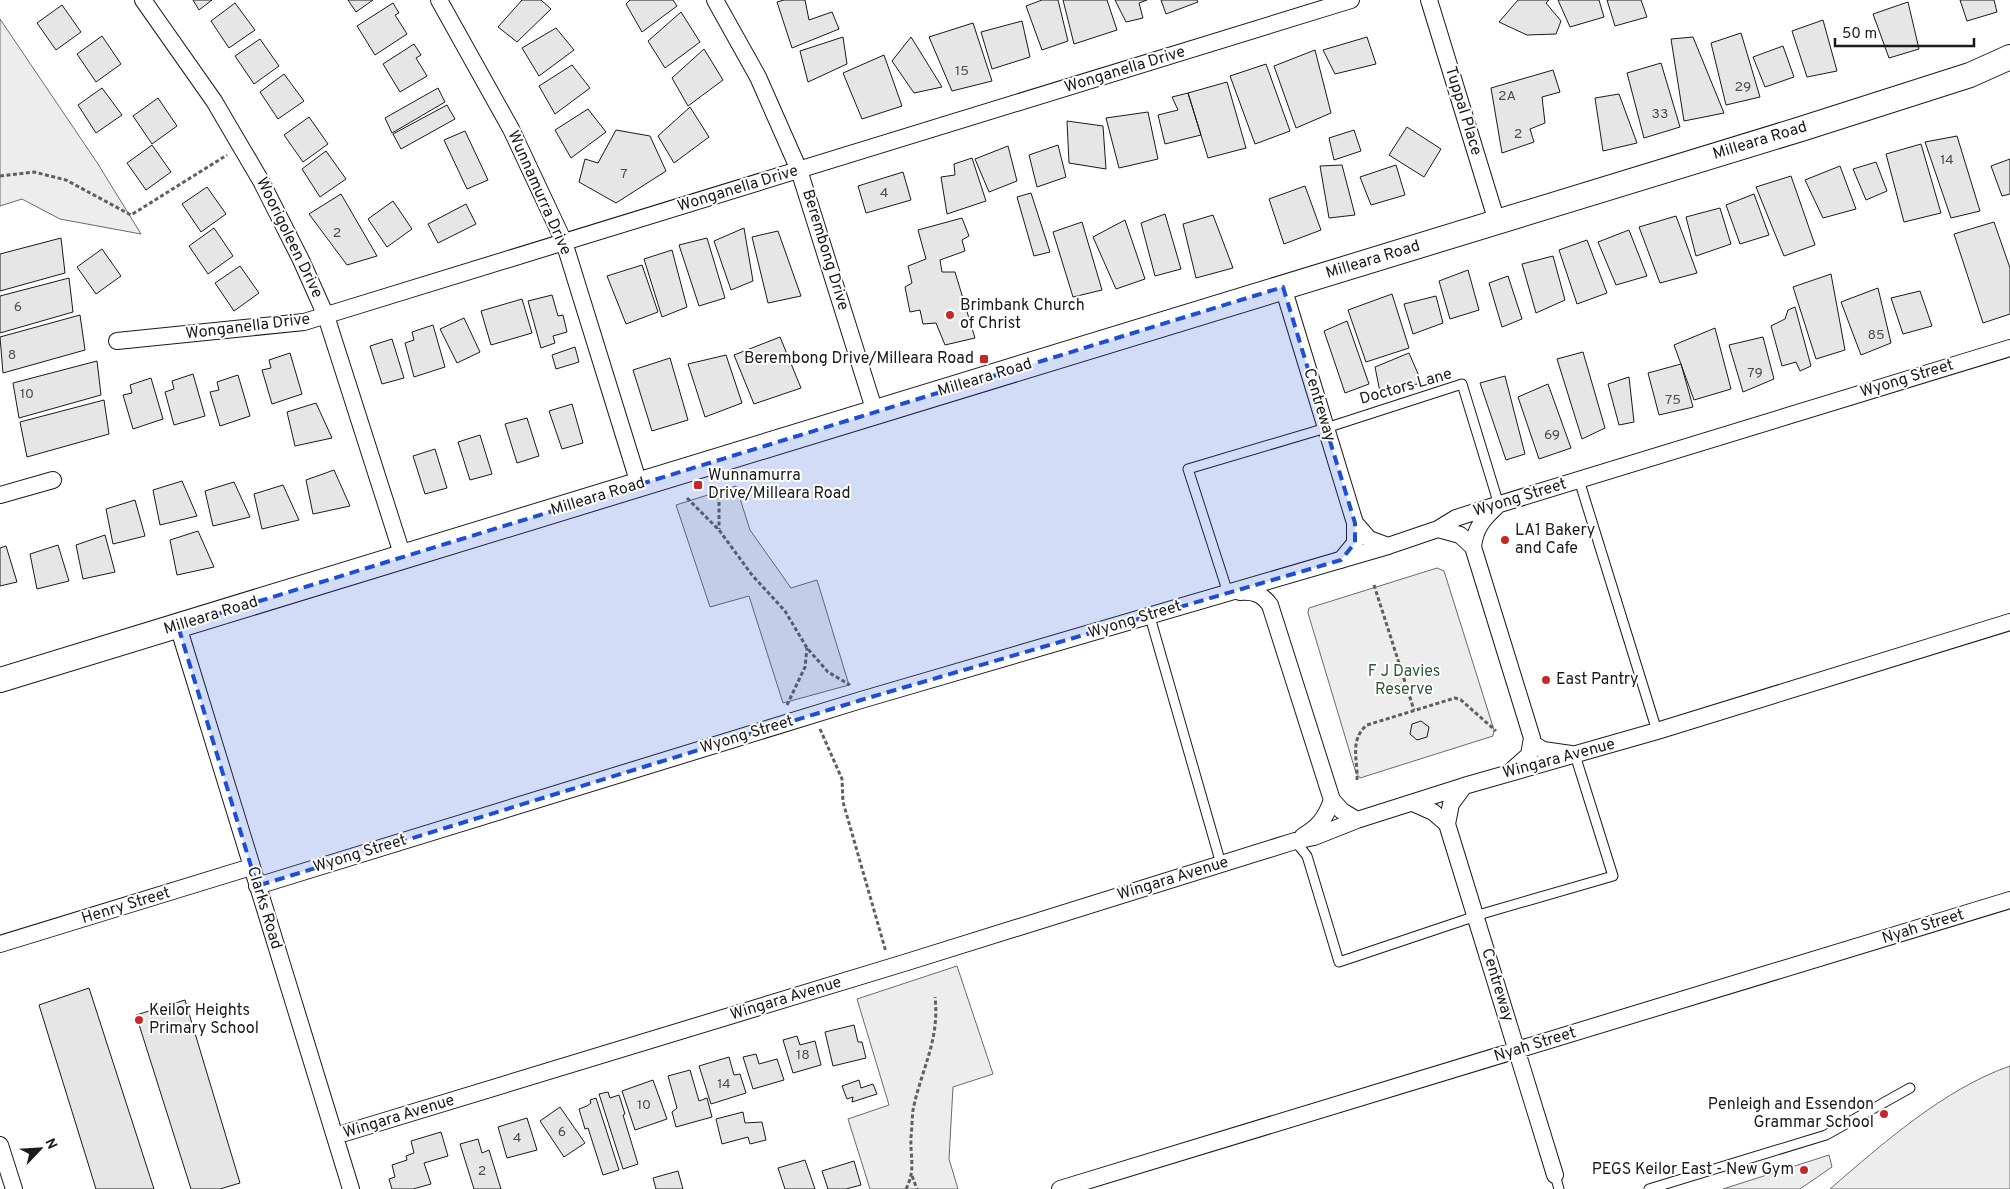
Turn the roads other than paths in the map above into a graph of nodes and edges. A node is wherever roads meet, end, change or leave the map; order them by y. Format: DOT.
graph roads {
  1 [pos="143,0"];
  2 [pos="438,0"];
  3 [pos="1351,0"];
  4 [pos="1430,0"];
  5 [pos="720,4"];
  6 [pos="2010,57"];
  7 [pos="2010,71"];
  8 [pos="1970,76"];
  9 [pos="799,170"];
  10 [pos="1497,222"];
  11 [pos="564,242"];
  12 [pos="1283,287"];
  13 [pos="326,316"];
  14 [pos="117,341"];
  15 [pos="2010,348"];
  16 [pos="875,412"];
  17 [pos="1326,428"];
  18 [pos="53,480"];
  19 [pos="1579,480"];
  20 [pos="639,484"];
  21 [pos="0,495"];
  22 [pos="1499,505"];
  23 [pos="1355,523"];
  24 [pos="1438,529"];
  25 [pos="1388,546"];
  26 [pos="1473,548"];
  27 [pos="403,557"];
  28 [pos="1341,560"];
  29 [pos="1289,576"];
  30 [pos="1228,593"];
  31 [pos="1274,615"];
  32 [pos="1150,617"];
  33 [pos="2010,622"];
  34 [pos="178,626"];
  35 [pos="0,680"];
  36 [pos="1658,731"];
  37 [pos="1532,743"];
  38 [pos="1576,755"];
  39 [pos="1511,772"];
  40 [pos="1464,786"];
  41 [pos="1332,800"];
  42 [pos="1413,803"];
  43 [pos="1357,820"];
  44 [pos="1447,824"];
  45 [pos="1295,841"];
  46 [pos="1221,864"];
  47 [pos="251,867"];
  48 [pos="257,886"];
  49 [pos="2010,900"];
  50 [pos="1476,916"];
  51 [pos="0,944"];
  52 [pos="1517,1050"];
  53 [pos="1910,1088"];
  54 [pos="335,1136"];
  55 [pos="0,1145"];
  56 [pos="1557,1182"];
  57 [pos="14,1189"];
  58 [pos="351,1189"];
  59 [pos="1060,1189"];
  60 [pos="1649,1189"];
  1 -- 13 [label="street, Woorigoleen Drive"];
  2 -- 11 [label="street, Wunnamurra Drive"];
  3 -- 9 [label="street, Wonganella Drive"];
  4 -- 10 [label="street, Tuppal Place"];
  5 -- 9 [label="street, Berembong Drive"];
  6 -- 8 [label="main road, Milleara Road"];
  7 -- 8 [label="main road, Milleara Road"];
  8 -- 10 [label="main road, Milleara Road"];
  9 -- 11 [label="street, Wonganella Drive"];
  9 -- 16 [label="street, Berembong Drive"];
  10 -- 12 [label="main road, Milleara Road"];
  11 -- 13 [label="street, Wonganella Drive"];
  11 -- 20 [label="street, Wunnamurra Drive"];
  12 -- 16 [label="main road, Milleara Road"];
  12 -- 17 [label="street, Centreway"];
  13 -- 14 [label="street, Wonganella Drive"];
  13 -- 27 [label="street, Woorigoleen Drive"];
  15 -- 19 [label="street, Wyong Street"];
  16 -- 20 [label="main road, Milleara Road"];
  17 -- 22 [label="lane, Doctors Lane"];
  17 -- 23 [label="street, Centreway"];
  17 -- 30 [label="lane"];
  18 -- 21 [label="street"];
  19 -- 22 [label="street, Wyong Street"];
  19 -- 36 [label="lane"];
  20 -- 27 [label="main road, Milleara Road"];
  22 -- 24 [label="street, Wyong Street"];
  22 -- 26 [label="street"];
  23 -- 25 [label="street, Centreway"];
  23 -- 28 [label="street, Centreway"];
  24 -- 25 [label="street, Wyong Street"];
  24 -- 26 [label="street"];
  25 -- 28 [label="street, Wyong Street"];
  26 -- 37 [label="street"];
  27 -- 34 [label="main road, Milleara Road"];
  28 -- 29 [label="street, Wyong Street"];
  29 -- 30 [label="street, Wyong Street"];
  29 -- 31 [label="street"];
  30 -- 31 [label="street"];
  30 -- 32 [label="street, Wyong Street"];
  31 -- 41 [label="street"];
  32 -- 46 [label="lane"];
  32 -- 48 [label="street, Wyong Street"];
  33 -- 36 [label="street, Wingara Avenue"];
  34 -- 35 [label="main road, Milleara Road"];
  34 -- 47 [label="street, Clarks Road"];
  36 -- 38 [label="street, Wingara Avenue"];
  37 -- 38 [label="street"];
  37 -- 39 [label="street"];
  38 -- 39 [label="street, Wingara Avenue"];
  38 -- 50 [label="lane"];
  39 -- 40 [label="street, Wingara Avenue"];
  40 -- 42 [label="street, Wingara Avenue"];
  40 -- 44 [label="street"];
  41 -- 43 [label="street"];
  41 -- 45 [label="street"];
  42 -- 43 [label="street, Wingara Avenue"];
  42 -- 44 [label="street"];
  43 -- 45 [label="street, Wingara Avenue"];
  44 -- 50 [label="street, Centreway"];
  45 -- 46 [label="street, Wingara Avenue"];
  45 -- 50 [label="lane"];
  46 -- 54 [label="street, Wingara Avenue"];
  47 -- 48 [label="street, Clarks Road"];
  47 -- 51 [label="street, Henry Street"];
  48 -- 54 [label="street, Clarks Road"];
  49 -- 52 [label="street, Nyah Street"];
  50 -- 52 [label="street, Centreway"];
  52 -- 56 [label="street, Centreway"];
  52 -- 59 [label="street, Nyah Street"];
  53 -- 60 [label="lane"];
  54 -- 58 [label="street, Clarks Road"];
  55 -- 57 [label="street"];
}
